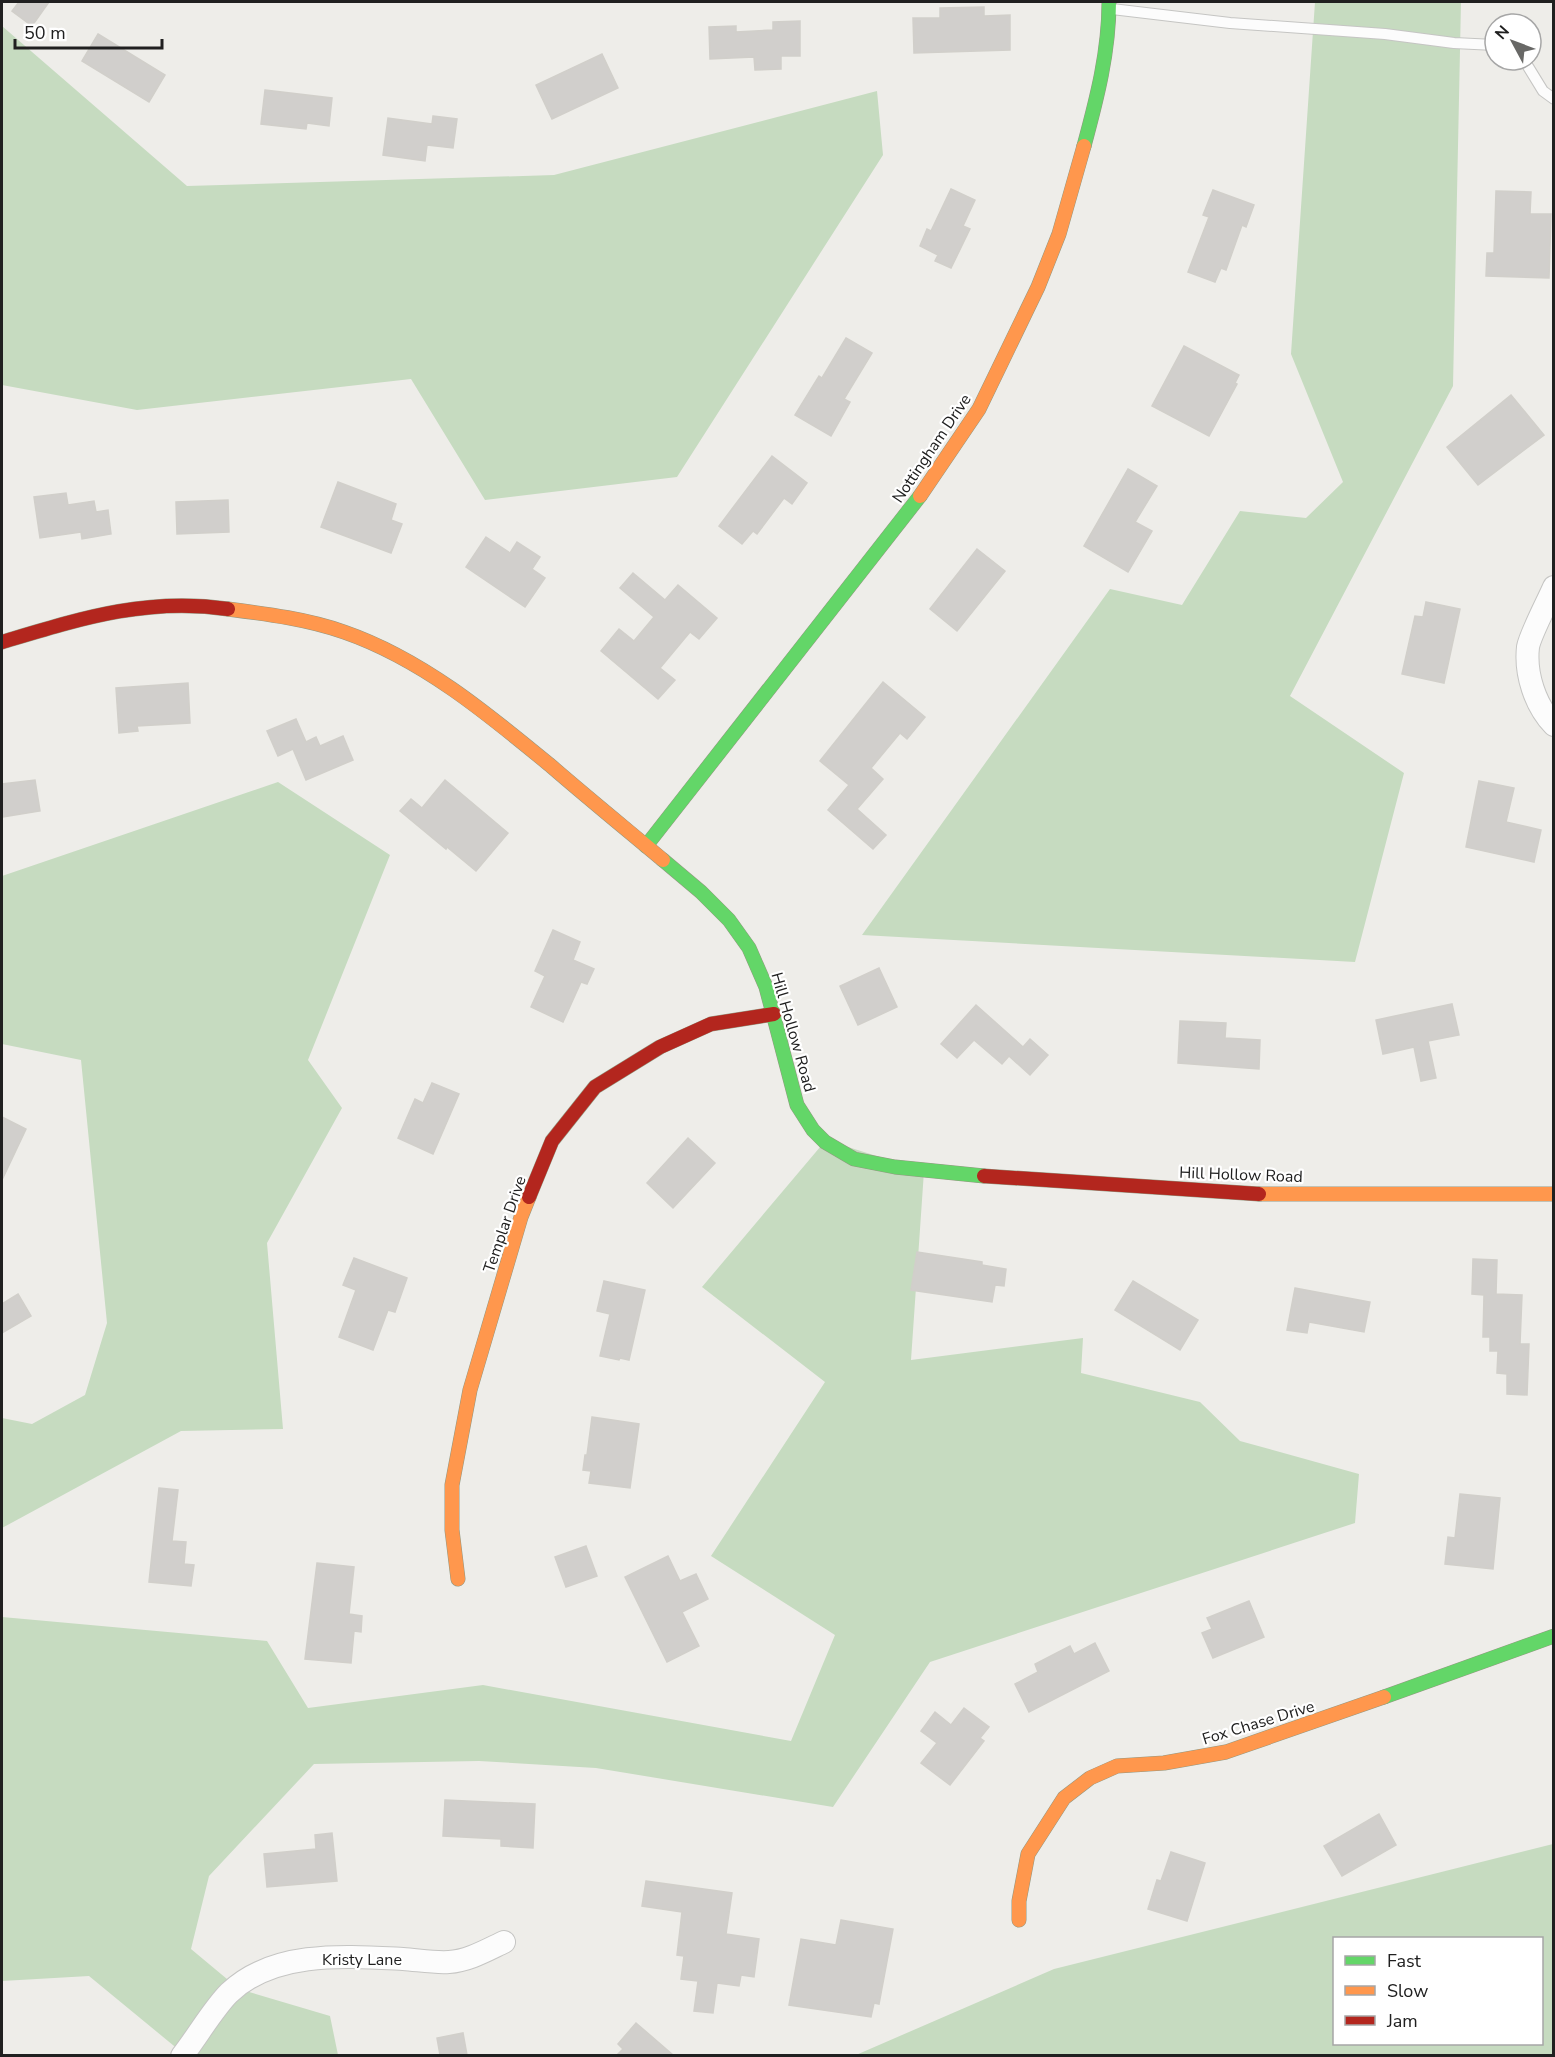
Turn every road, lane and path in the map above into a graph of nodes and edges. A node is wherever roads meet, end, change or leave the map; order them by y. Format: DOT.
graph roads {
  1 [pos="1109,5"];
  2 [pos="1483,44"];
  3 [pos="1531,72"];
  4 [pos="1554,99"];
  5 [pos="1554,587"];
  6 [pos="2,642"];
  7 [pos="1554,724"];
  8 [pos="646,846"];
  9 [pos="774,1014"];
  10 [pos="1554,1194"];
  11 [pos="458,1579"];
  12 [pos="1554,1636"];
  13 [pos="1019,1920"];
  14 [pos="504,1942"];
  15 [pos="182,2055"];
  1 -- 2 [label="lane"];
  1 -- 8 [label="street, Nottingham Drive"];
  3 -- 4 [label="lane"];
  5 -- 7 [label="street"];
  6 -- 8 [label="street, Hill Hollow Road"];
  8 -- 9 [label="street, Hill Hollow Road"];
  9 -- 10 [label="street, Hill Hollow Road"];
  9 -- 11 [label="street, Templar Drive"];
  12 -- 13 [label="street, Fox Chase Drive"];
  14 -- 15 [label="street, Kristy Lane"];
}
